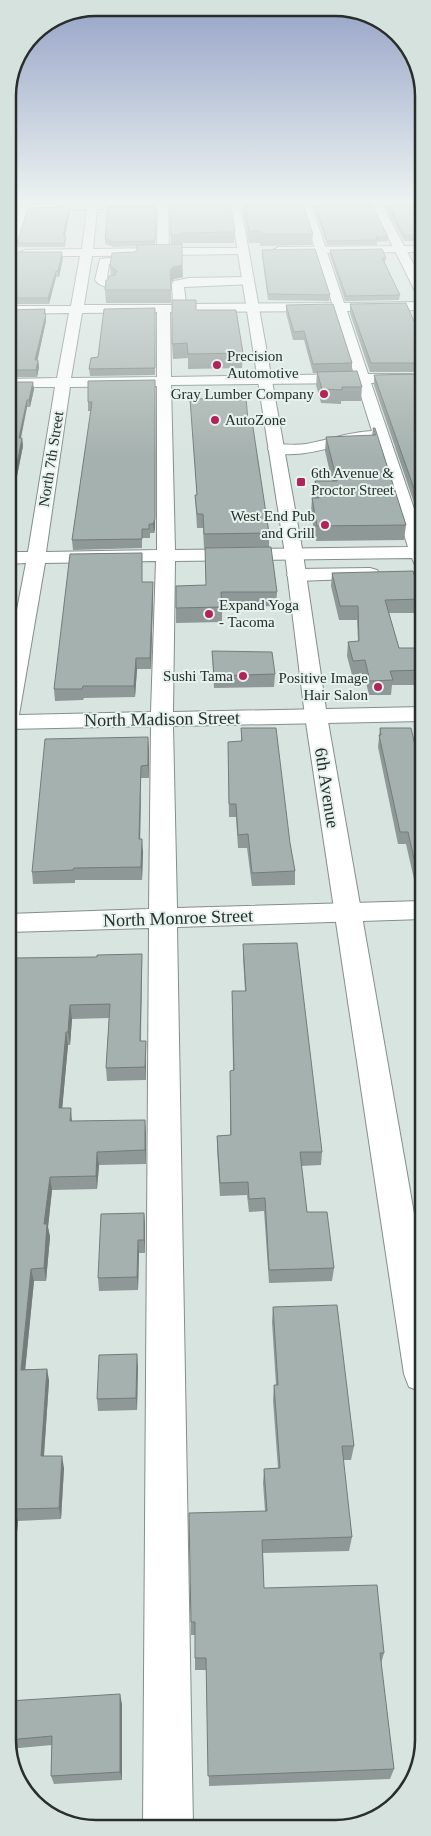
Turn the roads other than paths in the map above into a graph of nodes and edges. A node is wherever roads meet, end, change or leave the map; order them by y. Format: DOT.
graph roads {
  1 [pos="80,288"];
  2 [pos="104,288"];
  3 [pos="177,288"];
  4 [pos="253,288"];
  5 [pos="334,288"];
  6 [pos="122,292"];
  7 [pos="173,300"];
  8 [pos="415,306"];
  9 [pos="340,307"];
  10 [pos="253,308"];
  11 [pos="16,310"];
  12 [pos="75,310"];
  13 [pos="415,378"];
  14 [pos="364,379"];
  15 [pos="265,380"];
  16 [pos="163,381"];
  17 [pos="16,383"];
  18 [pos="62,383"];
  19 [pos="382,435"];
  20 [pos="276,449"];
  21 [pos="415,546"];
  22 [pos="359,553"];
  23 [pos="166,555"];
  24 [pos="16,558"];
  25 [pos="36,558"];
  26 [pos="415,562"];
  27 [pos="295,564"];
  28 [pos="364,574"];
  29 [pos="384,574"];
  30 [pos="16,670"];
  31 [pos="415,714"];
  32 [pos="316,716"];
  33 [pos="162,719"];
  34 [pos="16,722"];
  35 [pos="415,910"];
  36 [pos="347,913"];
  37 [pos="164,918"];
  38 [pos="16,923"];
  39 [pos="415,1325"];
  40 [pos="168,1820"];
  1 -- 12 [label="street, North 7th Street"];
  2 -- 6 [label="street"];
  3 -- 7 [label="street"];
  4 -- 10 [label="street, 6th Avenue"];
  5 -- 9 [label="street"];
  7 -- 10 [label="street"];
  7 -- 12 [label="street"];
  7 -- 16 [label="street"];
  8 -- 9 [label="street"];
  9 -- 10 [label="street"];
  9 -- 14 [label="street"];
  10 -- 15 [label="street, 6th Avenue"];
  11 -- 12 [label="street"];
  12 -- 18 [label="street, North 7th Street"];
  13 -- 14 [label="street"];
  14 -- 15 [label="street"];
  14 -- 19 [label="street"];
  15 -- 16 [label="street"];
  15 -- 20 [label="street, 6th Avenue"];
  16 -- 18 [label="street"];
  16 -- 23 [label="street"];
  17 -- 18 [label="street"];
  18 -- 25 [label="street, North 7th Street"];
  19 -- 20 [label="street"];
  19 -- 21 [label="street"];
  20 -- 27 [label="street, 6th Avenue"];
  22 -- 26 [label="street"];
  22 -- 27 [label="street"];
  22 -- 28 [label="street"];
  23 -- 25 [label="street"];
  23 -- 27 [label="street"];
  23 -- 33 [label="street"];
  24 -- 25 [label="street"];
  25 -- 30 [label="street, North 7th Street"];
  27 -- 28 [label="street"];
  27 -- 32 [label="street, 6th Avenue"];
  28 -- 29 [label="street"];
  31 -- 32 [label="street, North Madison Street"];
  32 -- 33 [label="street, North Madison Street"];
  32 -- 36 [label="street, 6th Avenue"];
  33 -- 34 [label="street, North Madison Street"];
  33 -- 37 [label="street"];
  35 -- 36 [label="street, North Monroe Street"];
  36 -- 37 [label="street, North Monroe Street"];
  36 -- 39 [label="street, 6th Avenue"];
  37 -- 38 [label="street, North Monroe Street"];
  37 -- 40 [label="street"];
}
